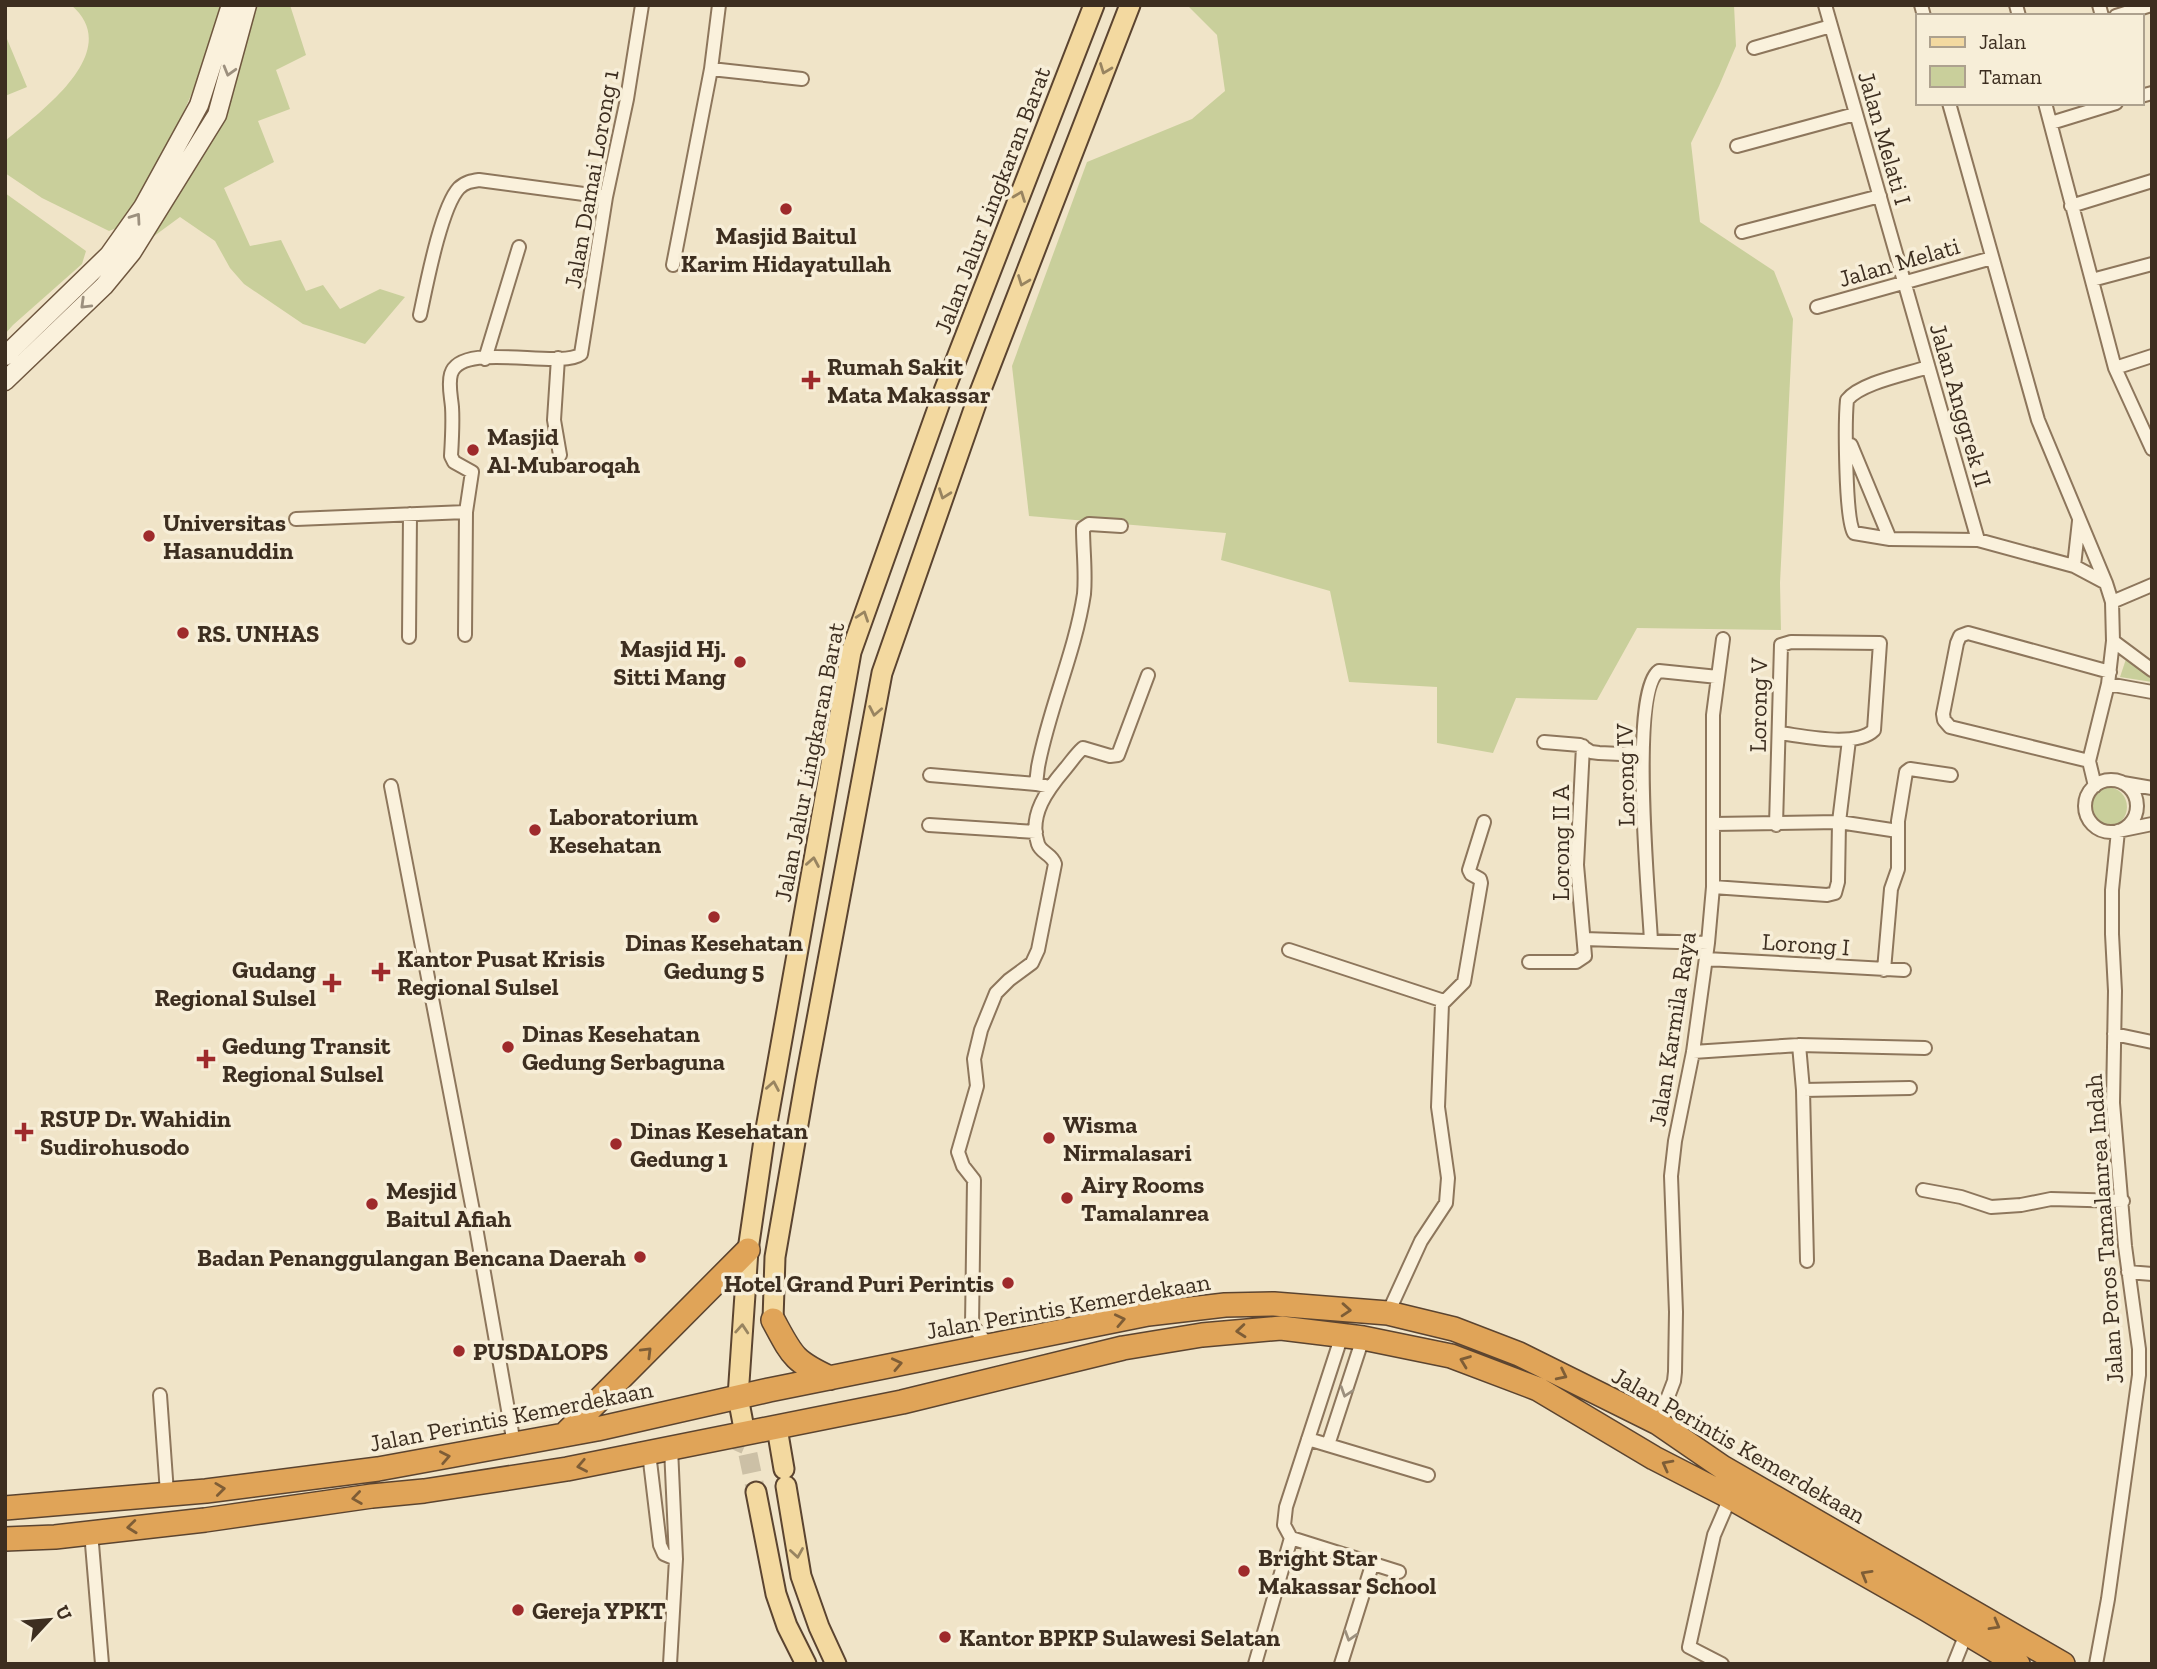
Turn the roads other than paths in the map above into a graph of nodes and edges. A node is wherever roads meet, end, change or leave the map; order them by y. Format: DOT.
graph roads {
  1 [pos="231,5"];
  2 [pos="247,5"];
  3 [pos="642,5"];
  4 [pos="719,5"];
  5 [pos="1094,5"];
  6 [pos="1130,5"];
  7 [pos="1825,5"];
  8 [pos="2151,5"];
  9 [pos="2122,14"];
  10 [pos="1831,26"];
  11 [pos="1754,48"];
  12 [pos="711,69"];
  13 [pos="802,79"];
  14 [pos="1950,105"];
  15 [pos="2046,105"];
  16 [pos="2109,105"];
  17 [pos="1855,114"];
  18 [pos="2051,122"];
  19 [pos="1737,146"];
  20 [pos="2152,181"];
  21 [pos="606,197"];
  22 [pos="1880,197"];
  23 [pos="2071,206"];
  24 [pos="1742,232"];
  25 [pos="519,247"];
  26 [pos="1992,258"];
  27 [pos="2152,264"];
  28 [pos="673,265"];
  29 [pos="99,278"];
  30 [pos="2092,280"];
  31 [pos="1903,282"];
  32 [pos="1817,307"];
  33 [pos="421,315"];
  34 [pos="5,356"];
  35 [pos="2152,356"];
  36 [pos="558,358"];
  37 [pos="485,359"];
  38 [pos="1928,367"];
  39 [pos="2115,368"];
  40 [pos="5,381"];
  41 [pos="1847,437"];
  42 [pos="2151,448"];
  43 [pos="560,456"];
  44 [pos="466,512"];
  45 [pos="410,514"];
  46 [pos="296,519"];
  47 [pos="2080,521"];
  48 [pos="1121,526"];
  49 [pos="1890,538"];
  50 [pos="1978,540"];
  51 [pos="2074,566"];
  52 [pos="2106,583"];
  53 [pos="2152,585"];
  54 [pos="2112,602"];
  55 [pos="465,635"];
  56 [pos="409,637"];
  57 [pos="1723,639"];
  58 [pos="2113,641"];
  59 [pos="2152,670"];
  60 [pos="1148,675"];
  61 [pos="1717,677"];
  62 [pos="2109,678"];
  63 [pos="2152,692"];
  64 [pos="1779,733"];
  65 [pos="1849,740"];
  66 [pos="1544,742"];
  67 [pos="1583,746"];
  68 [pos="1642,751"];
  69 [pos="2088,761"];
  70 [pos="930,775"];
  71 [pos="1951,775"];
  72 [pos="2123,783"];
  73 [pos="1036,784"];
  74 [pos="390,786"];
  75 [pos="2095,786"];
  76 [pos="1050,787"];
  77 [pos="2152,789"];
  78 [pos="1484,822"];
  79 [pos="1839,822"];
  80 [pos="1713,824"];
  81 [pos="2152,824"];
  82 [pos="929,825"];
  83 [pos="1776,825"];
  84 [pos="1898,831"];
  85 [pos="2118,831"];
  86 [pos="1036,832"];
  87 [pos="1713,887"];
  88 [pos="1584,939"];
  89 [pos="1651,941"];
  90 [pos="1708,943"];
  91 [pos="1289,950"];
  92 [pos="1706,959"];
  93 [pos="1529,962"];
  94 [pos="1884,970"];
  95 [pos="1904,970"];
  96 [pos="1444,1001"];
  97 [pos="2114,1034"];
  98 [pos="2152,1042"];
  99 [pos="1799,1045"];
  100 [pos="1925,1048"];
  101 [pos="1692,1052"];
  102 [pos="1910,1088"];
  103 [pos="1803,1090"];
  104 [pos="1923,1190"];
  105 [pos="2123,1201"];
  106 [pos="748,1250"];
  107 [pos="1807,1261"];
  108 [pos="2128,1272"];
  109 [pos="2152,1274"];
  110 [pos="1388,1312"];
  111 [pos="773,1320"];
  112 [pos="1352,1336"];
  113 [pos="990,1347"];
  114 [pos="830,1378"];
  115 [pos="769,1390"];
  116 [pos="160,1395"];
  117 [pos="728,1399"];
  118 [pos="1658,1423"];
  119 [pos="777,1428"];
  120 [pos="564,1435"];
  121 [pos="737,1436"];
  122 [pos="1308,1439"];
  123 [pos="514,1444"];
  124 [pos="1328,1445"];
  125 [pos="660,1450"];
  126 [pos="1428,1475"];
  127 [pos="756,1492"];
  128 [pos="167,1493"];
  129 [pos="1730,1497"];
  130 [pos="53,1504"];
  131 [pos="5,1508"];
  132 [pos="91,1532"];
  133 [pos="55,1537"];
  134 [pos="1292,1538"];
  135 [pos="5,1539"];
  136 [pos="676,1559"];
  137 [pos="1373,1562"];
  138 [pos="1399,1572"];
  139 [pos="1931,1600"];
  140 [pos="1966,1634"];
  141 [pos="102,1664"];
  142 [pos="670,1664"];
  143 [pos="806,1664"];
  144 [pos="836,1664"];
  145 [pos="1255,1664"];
  146 [pos="1341,1664"];
  147 [pos="1722,1664"];
  148 [pos="1954,1664"];
  149 [pos="2018,1664"];
  150 [pos="2063,1664"];
  151 [pos="2096,1664"];
  29 -- 1 [label="street, one-way"];
  2 -- 29 [label="street, one-way"];
  3 -- 21 [label="street, Jalan Damai Lorong 1"];
  4 -- 12 [label="street"];
  106 -- 5 [label="main road, Jalan Jalur Lingkaran Barat, one-way"];
  6 -- 111 [label="main road, one-way"];
  7 -- 10 [label="street, Jalan Melati I"];
  8 -- 9 [label="street"];
  10 -- 11 [label="street"];
  10 -- 17 [label="street, Jalan Melati I"];
  12 -- 13 [label="street"];
  12 -- 28 [label="street"];
  14 -- 26 [label="street"];
  15 -- 18 [label="street"];
  16 -- 18 [label="street"];
  17 -- 19 [label="street"];
  17 -- 22 [label="street, Jalan Melati I"];
  18 -- 23 [label="street"];
  20 -- 23 [label="street"];
  21 -- 33 [label="street"];
  21 -- 36 [label="street, Jalan Damai Lorong 1"];
  22 -- 24 [label="street"];
  22 -- 31 [label="street, Jalan Melati I"];
  23 -- 30 [label="street"];
  25 -- 37 [label="street"];
  26 -- 31 [label="street, Jalan Melati"];
  26 -- 47 [label="street"];
  27 -- 30 [label="street"];
  29 -- 34 [label="street"];
  29 -- 40 [label="street, one-way"];
  30 -- 39 [label="street"];
  31 -- 32 [label="street, Jalan Melati"];
  31 -- 38 [label="street, Jalan Anggrek II"];
  35 -- 39 [label="street"];
  36 -- 37 [label="street"];
  36 -- 43 [label="street"];
  37 -- 44 [label="street"];
  38 -- 41 [label="street"];
  38 -- 50 [label="street, Jalan Anggrek II"];
  39 -- 42 [label="street"];
  41 -- 49 [label="street"];
  41 -- 49 [label="street"];
  44 -- 45 [label="street"];
  44 -- 55 [label="street"];
  45 -- 46 [label="street"];
  45 -- 56 [label="street"];
  47 -- 51 [label="street"];
  47 -- 52 [label="street"];
  48 -- 73 [label="street"];
  49 -- 50 [label="street"];
  50 -- 51 [label="street"];
  51 -- 52 [label="street"];
  52 -- 54 [label="street"];
  53 -- 54 [label="street"];
  54 -- 58 [label="street"];
  57 -- 61 [label="street, Jalan Karmila Raya"];
  58 -- 59 [label="street"];
  58 -- 62 [label="street"];
  60 -- 76 [label="street"];
  61 -- 68 [label="street, Lorong IV"];
  61 -- 80 [label="street, Jalan Karmila Raya"];
  62 -- 63 [label="street"];
  62 -- 69 [label="street"];
  62 -- 69 [label="street"];
  64 -- 65 [label="street"];
  64 -- 65 [label="street, Lorong V"];
  64 -- 83 [label="street, Lorong V"];
  65 -- 79 [label="street"];
  66 -- 67 [label="street"];
  67 -- 68 [label="street"];
  67 -- 88 [label="street, Lorong II A"];
  68 -- 89 [label="street, Lorong IV"];
  69 -- 75 [label="street"];
  70 -- 73 [label="street"];
  71 -- 84 [label="street"];
  72 -- 75 [label="street"];
  72 -- 77 [label="street"];
  72 -- 85 [label="street"];
  73 -- 76 [label="street"];
  74 -- 123 [label="street"];
  75 -- 85 [label="street"];
  76 -- 86 [label="street"];
  78 -- 96 [label="street"];
  79 -- 83 [label="street"];
  79 -- 84 [label="street"];
  79 -- 87 [label="street"];
  80 -- 83 [label="street"];
  80 -- 87 [label="street, Jalan Karmila Raya"];
  81 -- 85 [label="street"];
  82 -- 86 [label="street"];
  84 -- 94 [label="street"];
  85 -- 97 [label="street, Jalan Poros Tamalanrea Indah"];
  86 -- 113 [label="street"];
  87 -- 90 [label="street, Jalan Karmila Raya"];
  88 -- 89 [label="street"];
  88 -- 93 [label="street"];
  89 -- 90 [label="street"];
  90 -- 92 [label="street, Jalan Karmila Raya"];
  91 -- 96 [label="street"];
  92 -- 94 [label="street, Lorong I"];
  92 -- 101 [label="street, Jalan Karmila Raya"];
  94 -- 95 [label="street, Lorong I"];
  96 -- 110 [label="street"];
  97 -- 98 [label="street"];
  97 -- 105 [label="street, Jalan Poros Tamalanrea Indah"];
  99 -- 100 [label="street"];
  99 -- 101 [label="street"];
  99 -- 103 [label="street"];
  101 -- 118 [label="street, Jalan Karmila Raya"];
  102 -- 103 [label="street"];
  103 -- 107 [label="street"];
  104 -- 105 [label="street"];
  105 -- 108 [label="street, Jalan Poros Tamalanrea Indah"];
  117 -- 106 [label="main road, Jalan Jalur Lingkaran Barat, one-way"];
  120 -- 106 [label="highway, one-way"];
  108 -- 109 [label="street"];
  108 -- 151 [label="street, Jalan Poros Tamalanrea Indah"];
  113 -- 110 [label="highway, Jalan Perintis Kemerdekaan, one-way"];
  110 -- 118 [label="highway, Jalan Perintis Kemerdekaan, one-way"];
  111 -- 114 [label="highway"];
  112 -- 119 [label="highway, Jalan Perintis Kemerdekaan, one-way"];
  112 -- 122 [label="street"];
  112 -- 124 [label="street, one-way"];
  129 -- 112 [label="highway, Jalan Perintis Kemerdekaan, one-way"];
  114 -- 113 [label="highway, Jalan Perintis Kemerdekaan, one-way"];
  114 -- 115 [label="highway, Jalan Perintis Kemerdekaan"];
  115 -- 117 [label="highway, Jalan Perintis Kemerdekaan"];
  115 -- 119 [label="highway"];
  116 -- 128 [label="street"];
  117 -- 120 [label="highway, Jalan Perintis Kemerdekaan"];
  117 -- 121 [label="highway"];
  118 -- 139 [label="highway, Jalan Perintis Kemerdekaan"];
  119 -- 121 [label="highway, Jalan Perintis Kemerdekaan"];
  119 -- 144 [label="main road, one-way"];
  120 -- 123 [label="highway, Jalan Perintis Kemerdekaan"];
  121 -- 125 [label="highway, Jalan Perintis Kemerdekaan"];
  122 -- 124 [label="street"];
  122 -- 134 [label="street"];
  128 -- 123 [label="highway, Jalan Perintis Kemerdekaan, one-way"];
  124 -- 126 [label="street"];
  125 -- 132 [label="highway, Jalan Perintis Kemerdekaan, one-way"];
  125 -- 136 [label="street"];
  125 -- 136 [label="street"];
  127 -- 143 [label="main road"];
  128 -- 130 [label="highway, Jalan Perintis Kemerdekaan"];
  139 -- 129 [label="highway, Jalan Perintis Kemerdekaan, one-way"];
  129 -- 147 [label="street"];
  130 -- 131 [label="highway, Jalan Perintis Kemerdekaan"];
  130 -- 133 [label="highway"];
  132 -- 133 [label="highway, Jalan Perintis Kemerdekaan"];
  132 -- 141 [label="street"];
  133 -- 135 [label="highway, Jalan Perintis Kemerdekaan"];
  134 -- 137 [label="street"];
  134 -- 145 [label="street"];
  136 -- 142 [label="street"];
  137 -- 138 [label="street"];
  137 -- 146 [label="street, one-way"];
  139 -- 140 [label="highway, Jalan Perintis Kemerdekaan"];
  139 -- 150 [label="highway, Jalan Perintis Kemerdekaan, one-way"];
  140 -- 148 [label="street"];
  140 -- 149 [label="highway, Jalan Perintis Kemerdekaan"];
}
